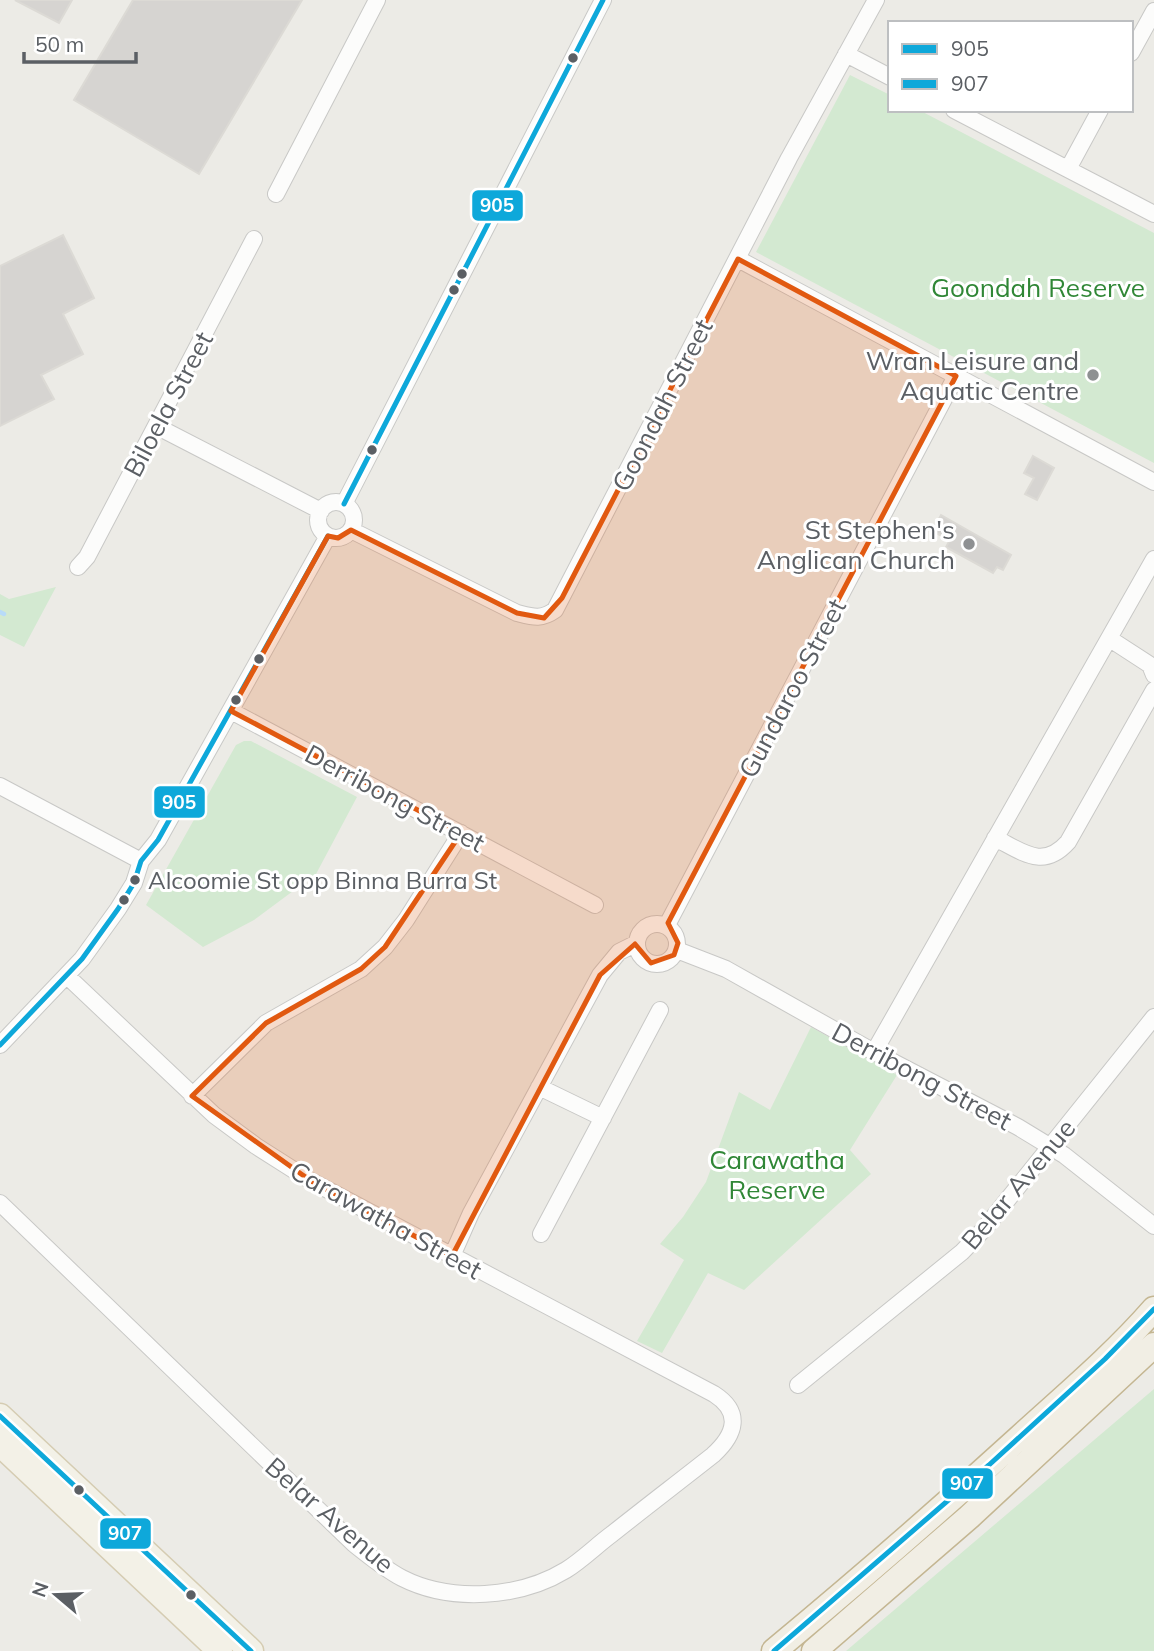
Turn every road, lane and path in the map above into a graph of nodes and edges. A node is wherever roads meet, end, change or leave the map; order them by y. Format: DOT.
graph roads {
  1 [pos="377,0"];
  2 [pos="603,0"];
  3 [pos="876,0"];
  4 [pos="1154,11"];
  5 [pos="1133,49"];
  6 [pos="846,54"];
  7 [pos="888,76"];
  8 [pos="958,112"];
  9 [pos="1099,112"];
  10 [pos="1068,169"];
  11 [pos="276,194"];
  12 [pos="1154,214"];
  13 [pos="254,239"];
  14 [pos="738,259"];
  15 [pos="956,376"];
  16 [pos="156,426"];
  17 [pos="1154,482"];
  18 [pos="344,504"];
  19 [pos="321,511"];
  20 [pos="351,530"];
  21 [pos="328,536"];
  22 [pos="1154,559"];
  23 [pos="78,567"];
  24 [pos="1110,639"];
  25 [pos="1154,675"];
  26 [pos="1154,690"];
  27 [pos="231,711"];
  28 [pos="0,786"];
  29 [pos="461,833"];
  30 [pos="995,838"];
  31 [pos="141,861"];
  32 [pos="595,905"];
  33 [pos="667,925"];
  34 [pos="637,943"];
  35 [pos="677,950"];
  36 [pos="67,976"];
  37 [pos="660,1010"];
  38 [pos="1154,1017"];
  39 [pos="0,1045"];
  40 [pos="874,1052"];
  41 [pos="539,1087"];
  42 [pos="192,1096"];
  43 [pos="603,1118"];
  44 [pos="1051,1147"];
  45 [pos="0,1203"];
  46 [pos="1154,1226"];
  47 [pos="541,1234"];
  48 [pos="452,1256"];
  49 [pos="1154,1309"];
  50 [pos="1154,1345"];
  51 [pos="798,1385"];
  52 [pos="0,1416"];
  53 [pos="734,1419"];
  54 [pos="0,1444"];
  55 [pos="214,1649"];
  56 [pos="251,1651"];
  57 [pos="774,1651"];
  58 [pos="814,1651"];
  1 -- 11 [label="street"];
  2 -- 18 [label="street"];
  3 -- 6 [label="street, Goondah Street"];
  4 -- 5 [label="street"];
  6 -- 7 [label="street"];
  6 -- 14 [label="street, Goondah Street"];
  8 -- 10 [label="street"];
  9 -- 10 [label="street"];
  10 -- 12 [label="street"];
  13 -- 16 [label="street, Biloela Street"];
  14 -- 15 [label="street"];
  14 -- 20 [label="street, Goondah Street"];
  15 -- 17 [label="street"];
  15 -- 33 [label="street, Gundaroo Street"];
  16 -- 19 [label="street"];
  16 -- 23 [label="street, Biloela Street"];
  18 -- 19 [label="street"];
  18 -- 20 [label="street"];
  19 -- 21 [label="street"];
  20 -- 21 [label="street"];
  21 -- 27 [label="street"];
  22 -- 24 [label="street"];
  24 -- 25 [label="street"];
  24 -- 30 [label="street"];
  26 -- 30 [label="street"];
  27 -- 29 [label="street, Derribong Street"];
  27 -- 31 [label="street"];
  28 -- 31 [label="street"];
  29 -- 32 [label="street, Derribong Street"];
  29 -- 42 [label="street"];
  30 -- 40 [label="street"];
  31 -- 36 [label="street"];
  33 -- 34 [label="street"];
  33 -- 35 [label="street"];
  34 -- 35 [label="street"];
  34 -- 41 [label="street"];
  35 -- 40 [label="street, Derribong Street"];
  36 -- 39 [label="street"];
  36 -- 42 [label="street, Carawatha Street"];
  37 -- 43 [label="street"];
  38 -- 44 [label="street, Belar Avenue"];
  40 -- 44 [label="street, Derribong Street"];
  41 -- 43 [label="street"];
  41 -- 48 [label="street"];
  42 -- 48 [label="street, Carawatha Street"];
  43 -- 47 [label="street"];
  44 -- 46 [label="street, Derribong Street"];
  44 -- 51 [label="street, Belar Avenue"];
  45 -- 53 [label="street, Belar Avenue"];
  48 -- 53 [label="street, Carawatha Street"];
  49 -- 57 [label="highway"];
  50 -- 58 [label="highway"];
  52 -- 56 [label="main road"];
  54 -- 55 [label="main road"];
}
